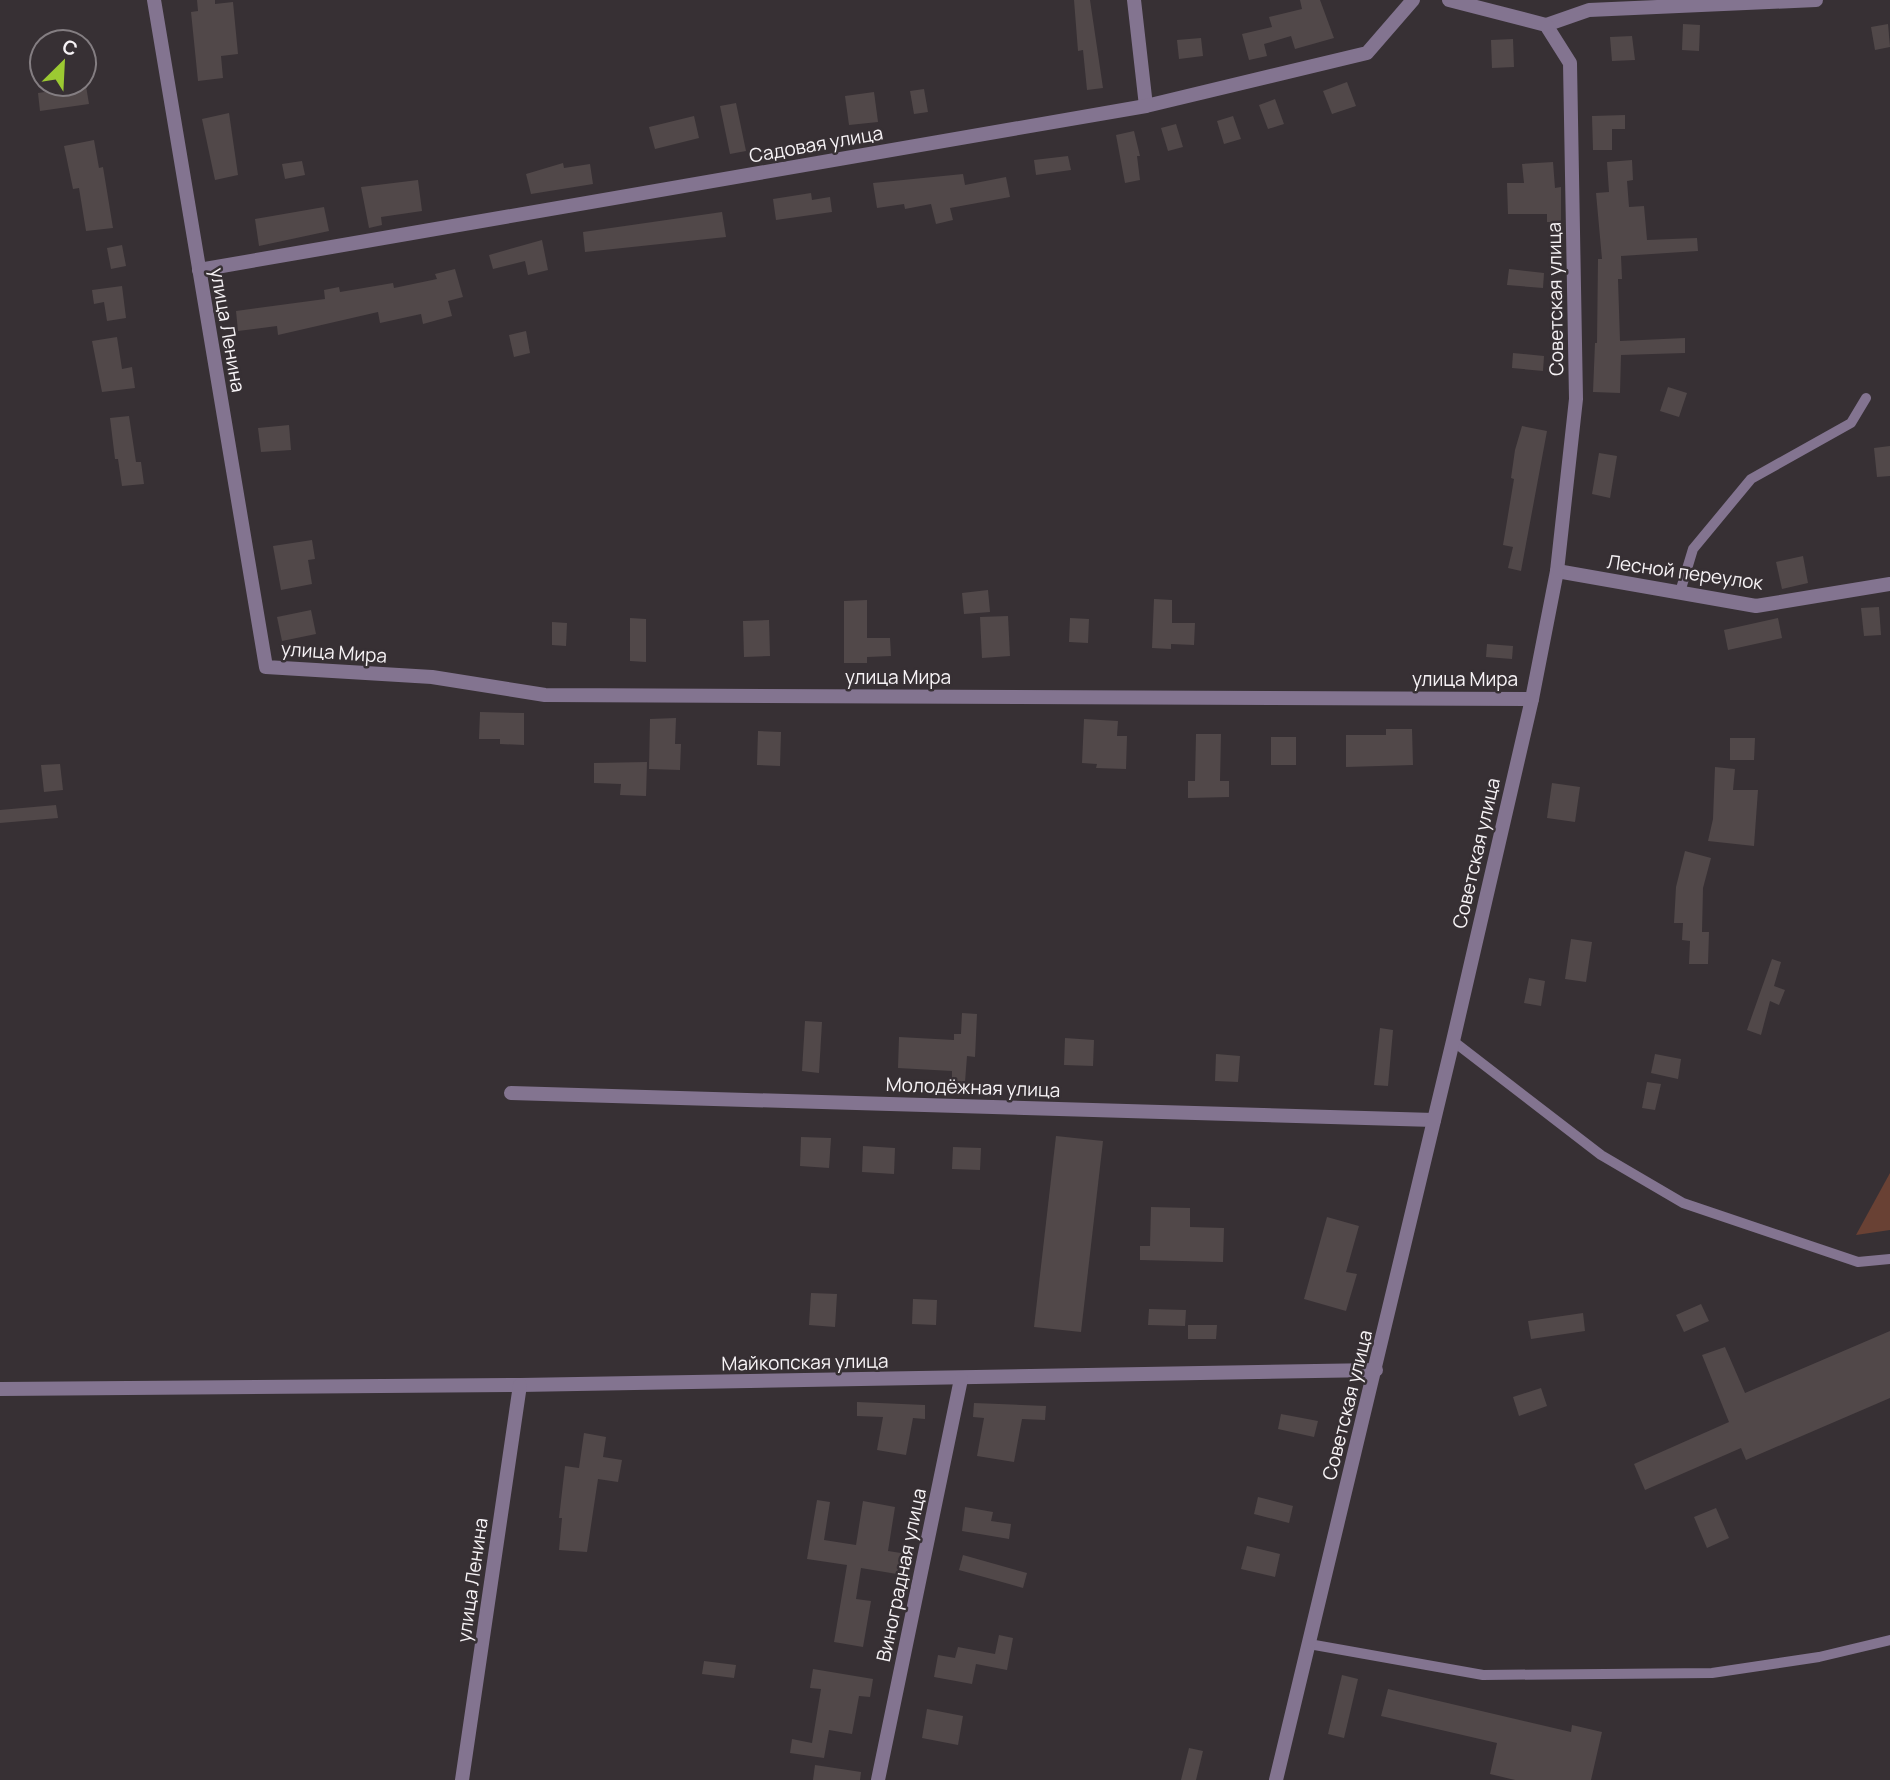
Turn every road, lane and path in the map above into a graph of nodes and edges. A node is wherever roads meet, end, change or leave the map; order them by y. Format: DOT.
graph roads {
  1 [pos="155,0"];
  2 [pos="1134,0"];
  3 [pos="1413,0"];
  4 [pos="1450,0"];
  5 [pos="1816,0"];
  6 [pos="1546,24"];
  7 [pos="1146,106"];
  8 [pos="199,270"];
  9 [pos="1866,398"];
  10 [pos="1557,571"];
  11 [pos="1890,584"];
  12 [pos="1680,592"];
  13 [pos="266,667"];
  14 [pos="1532,699"];
  15 [pos="1453,1041"];
  16 [pos="511,1093"];
  17 [pos="1434,1120"];
  18 [pos="1890,1259"];
  19 [pos="1376,1370"];
  20 [pos="961,1379"];
  21 [pos="520,1385"];
  22 [pos="0,1389"];
  23 [pos="1890,1640"];
  24 [pos="1309,1644"];
  25 [pos="462,1780"];
  26 [pos="878,1780"];
  27 [pos="1276,1780"];
  1 -- 8 [label="street, улица Ленина"];
  2 -- 7 [label="street"];
  3 -- 7 [label="street, Садовая улица"];
  4 -- 6 [label="street"];
  5 -- 6 [label="street"];
  6 -- 10 [label="street, Советская улица"];
  7 -- 8 [label="street, Садовая улица"];
  8 -- 13 [label="street, улица Ленина"];
  9 -- 12 [label="lane"];
  10 -- 12 [label="street, Лесной переулок"];
  10 -- 14 [label="street, Советская улица"];
  11 -- 12 [label="street, Лесной переулок"];
  13 -- 14 [label="street, улица Мира"];
  14 -- 15 [label="street, Советская улица"];
  15 -- 17 [label="street, Советская улица"];
  15 -- 18 [label="lane"];
  16 -- 17 [label="street, Молодёжная улица"];
  17 -- 19 [label="street, Советская улица"];
  19 -- 20 [label="street, Майкопская улица"];
  19 -- 24 [label="street, Советская улица"];
  20 -- 21 [label="street, Майкопская улица"];
  20 -- 26 [label="street, Виноградная улица"];
  21 -- 22 [label="street, Майкопская улица"];
  21 -- 25 [label="street, улица Ленина"];
  23 -- 24 [label="lane"];
  24 -- 27 [label="street, Советская улица"];
}
